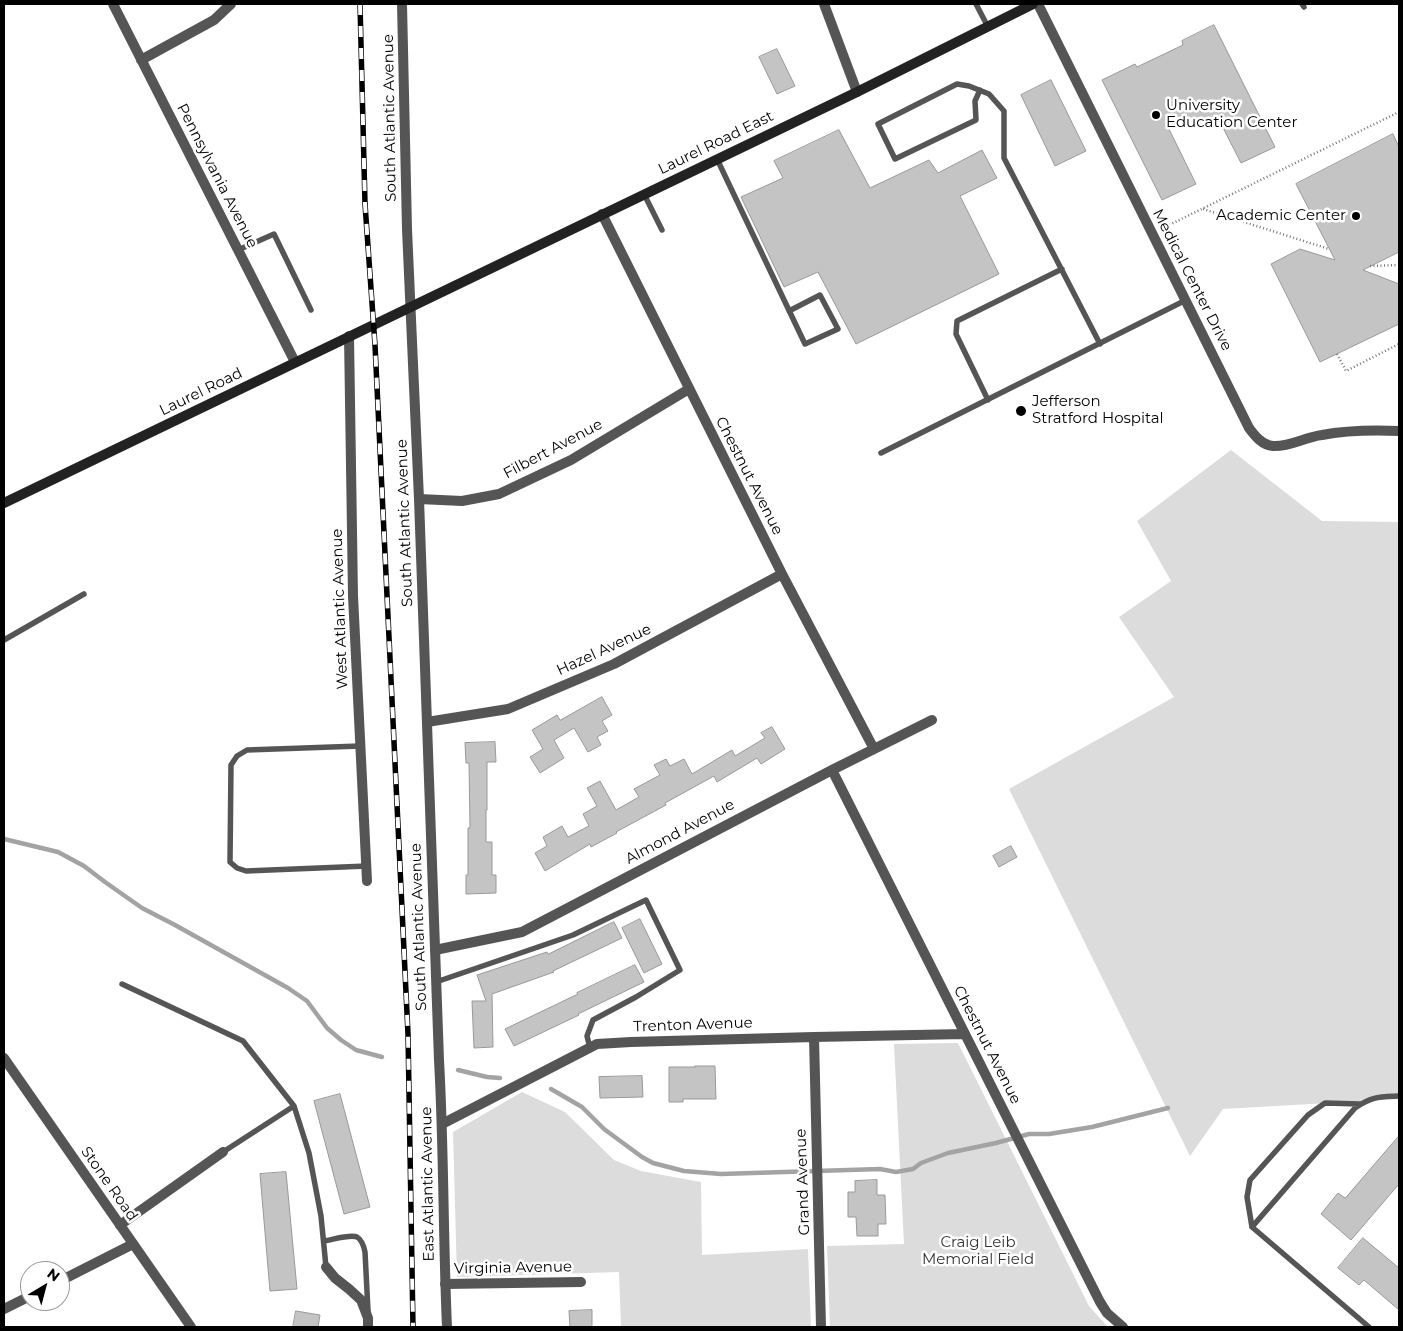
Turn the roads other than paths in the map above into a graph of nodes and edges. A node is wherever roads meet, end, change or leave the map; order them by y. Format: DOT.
graph roads {
  1 [pos="113,4"];
  2 [pos="231,4"];
  3 [pos="402,4"];
  4 [pos="824,4"];
  5 [pos="976,4"];
  6 [pos="1034,4"];
  7 [pos="1038,4"];
  8 [pos="988,26"];
  9 [pos="141,60"];
  10 [pos="980,90"];
  11 [pos="856,92"];
  12 [pos="717,159"];
  13 [pos="644,194"];
  14 [pos="602,214"];
  15 [pos="662,230"];
  16 [pos="238,250"];
  17 [pos="1062,269"];
  18 [pos="1186,300"];
  19 [pos="410,307"];
  20 [pos="311,310"];
  21 [pos="789,311"];
  22 [pos="349,336"];
  23 [pos="1100,344"];
  24 [pos="295,362"];
  25 [pos="689,389"];
  26 [pos="988,400"];
  27 [pos="1399,431"];
  28 [pos="882,453"];
  29 [pos="420,500"];
  30 [pos="4,503"];
  31 [pos="782,574"];
  32 [pos="84,594"];
  33 [pos="4,640"];
  34 [pos="932,720"];
  35 [pos="427,722"];
  36 [pos="360,746"];
  37 [pos="874,748"];
  38 [pos="832,770"];
  39 [pos="367,866"];
  40 [pos="367,880"];
  41 [pos="435,950"];
  42 [pos="436,982"];
  43 [pos="122,984"];
  44 [pos="965,1034"];
  45 [pos="814,1037"];
  46 [pos="438,1041"];
  47 [pos="590,1048"];
  48 [pos="4,1058"];
  49 [pos="1399,1096"];
  50 [pos="1360,1104"];
  51 [pos="294,1106"];
  52 [pos="442,1124"];
  53 [pos="223,1152"];
  54 [pos="120,1225"];
  55 [pos="1252,1227"];
  56 [pos="324,1241"];
  57 [pos="133,1244"];
  58 [pos="326,1267"];
  59 [pos="70,1276"];
  60 [pos="581,1282"];
  61 [pos="445,1284"];
  62 [pos="20,1301"];
  63 [pos="4,1309"];
  64 [pos="368,1323"];
  65 [pos="191,1327"];
  66 [pos="446,1327"];
  67 [pos="821,1327"];
  68 [pos="1123,1327"];
  69 [pos="1369,1327"];
  1 -- 9 [label="street, Pennsylvania Avenue"];
  2 -- 9 [label="street"];
  3 -- 19 [label="street, South Atlantic Avenue"];
  4 -- 11 [label="street"];
  5 -- 8 [label="lane"];
  6 -- 8 [label="main road, Laurel Road East"];
  7 -- 18 [label="street, Medical Center Drive"];
  8 -- 11 [label="main road, Laurel Road East"];
  9 -- 16 [label="street, Pennsylvania Avenue"];
  10 -- 10 [label="lane"];
  10 -- 17 [label="lane"];
  11 -- 12 [label="main road, Laurel Road East"];
  12 -- 13 [label="main road, Laurel Road East"];
  12 -- 21 [label="lane"];
  13 -- 14 [label="main road, Laurel Road East"];
  13 -- 15 [label="lane"];
  14 -- 19 [label="main road, Laurel Road East"];
  14 -- 25 [label="street, Chestnut Avenue"];
  16 -- 20 [label="lane"];
  16 -- 24 [label="street, Pennsylvania Avenue"];
  17 -- 23 [label="lane"];
  17 -- 26 [label="lane"];
  18 -- 23 [label="lane"];
  18 -- 27 [label="street, Medical Center Drive"];
  19 -- 22 [label="main road, Laurel Road"];
  19 -- 29 [label="street, South Atlantic Avenue"];
  21 -- 21 [label="lane"];
  22 -- 24 [label="main road, Laurel Road"];
  22 -- 36 [label="street, West Atlantic Avenue"];
  23 -- 26 [label="lane"];
  24 -- 30 [label="main road, Laurel Road"];
  25 -- 29 [label="street, Filbert Avenue"];
  25 -- 31 [label="street, Chestnut Avenue"];
  26 -- 28 [label="lane"];
  29 -- 35 [label="street, South Atlantic Avenue"];
  31 -- 35 [label="street, Hazel Avenue"];
  31 -- 37 [label="street, Chestnut Avenue"];
  32 -- 33 [label="lane"];
  34 -- 37 [label="street, Almond Avenue"];
  35 -- 41 [label="street, South Atlantic Avenue"];
  36 -- 39 [label="street, West Atlantic Avenue"];
  36 -- 39 [label="lane"];
  37 -- 38 [label="street, Almond Avenue"];
  38 -- 41 [label="street, Almond Avenue"];
  38 -- 44 [label="street, Chestnut Avenue"];
  39 -- 40 [label="street, West Atlantic Avenue"];
  41 -- 42 [label="street, South Atlantic Avenue"];
  42 -- 46 [label="street, South Atlantic Avenue"];
  42 -- 47 [label="lane"];
  43 -- 51 [label="lane"];
  44 -- 45 [label="street, Trenton Avenue"];
  44 -- 68 [label="street, Chestnut Avenue"];
  45 -- 47 [label="street, Trenton Avenue"];
  45 -- 67 [label="street, Grand Avenue"];
  46 -- 52 [label="street, East Atlantic Avenue"];
  47 -- 52 [label="street, Trenton Avenue"];
  48 -- 54 [label="street, Stone Road"];
  49 -- 50 [label="lane"];
  50 -- 55 [label="lane"];
  50 -- 55 [label="lane"];
  51 -- 53 [label="lane"];
  51 -- 56 [label="lane"];
  52 -- 61 [label="street, East Atlantic Avenue"];
  53 -- 54 [label="street"];
  54 -- 57 [label="street, Stone Road"];
  55 -- 69 [label="lane"];
  56 -- 58 [label="lane"];
  56 -- 64 [label="lane"];
  57 -- 59 [label="street"];
  57 -- 65 [label="street, Stone Road"];
  58 -- 64 [label="street"];
  60 -- 61 [label="street, Virginia Avenue"];
  61 -- 66 [label="street, East Atlantic Avenue"];
  62 -- 63 [label="street"];
}
